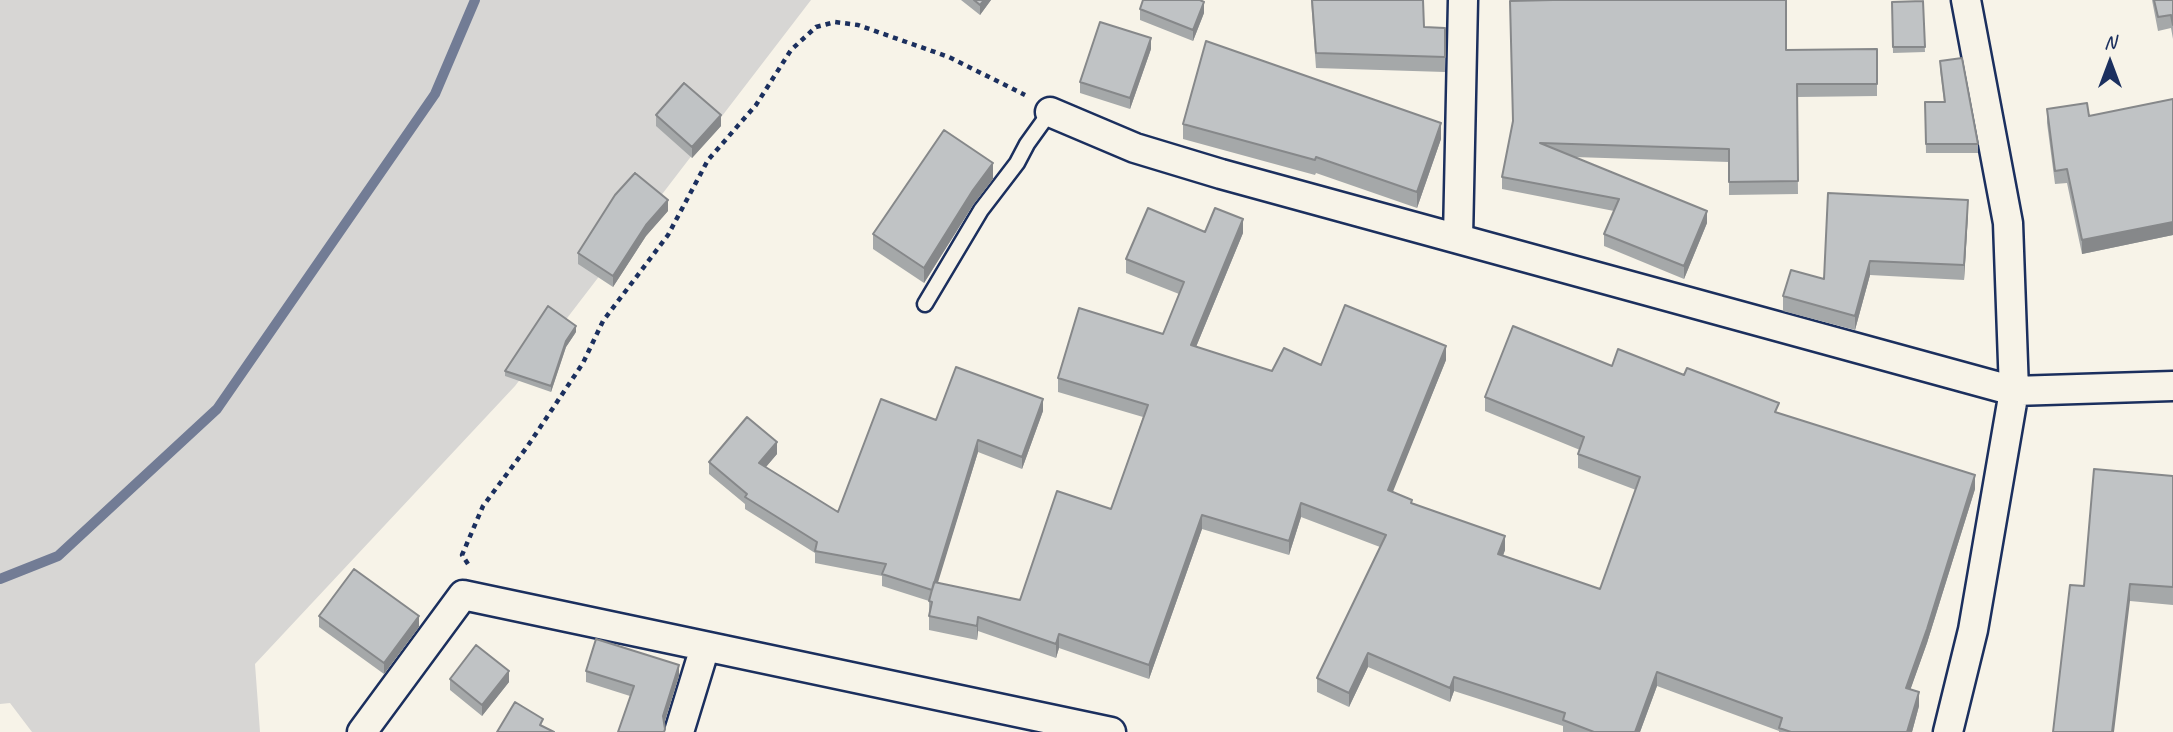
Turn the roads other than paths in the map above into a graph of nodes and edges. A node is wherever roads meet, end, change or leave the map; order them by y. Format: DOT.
graph roads {
  1 [pos="1463,0"];
  2 [pos="1966,0"];
  3 [pos="1050,112"];
  4 [pos="1458,238"];
  5 [pos="925,304"];
  6 [pos="2173,386"];
  7 [pos="2014,391"];
  8 [pos="705,647"];
  9 [pos="362,732"];
  10 [pos="679,732"];
  11 [pos="1111,732"];
  12 [pos="1948,732"];
  1 -- 4 [label="street"];
  2 -- 7 [label="street"];
  3 -- 4 [label="street"];
  3 -- 5 [label="lane"];
  4 -- 7 [label="street"];
  6 -- 7 [label="street"];
  7 -- 12 [label="street"];
  8 -- 9 [label="street"];
  8 -- 10 [label="street"];
  8 -- 11 [label="street"];
}
